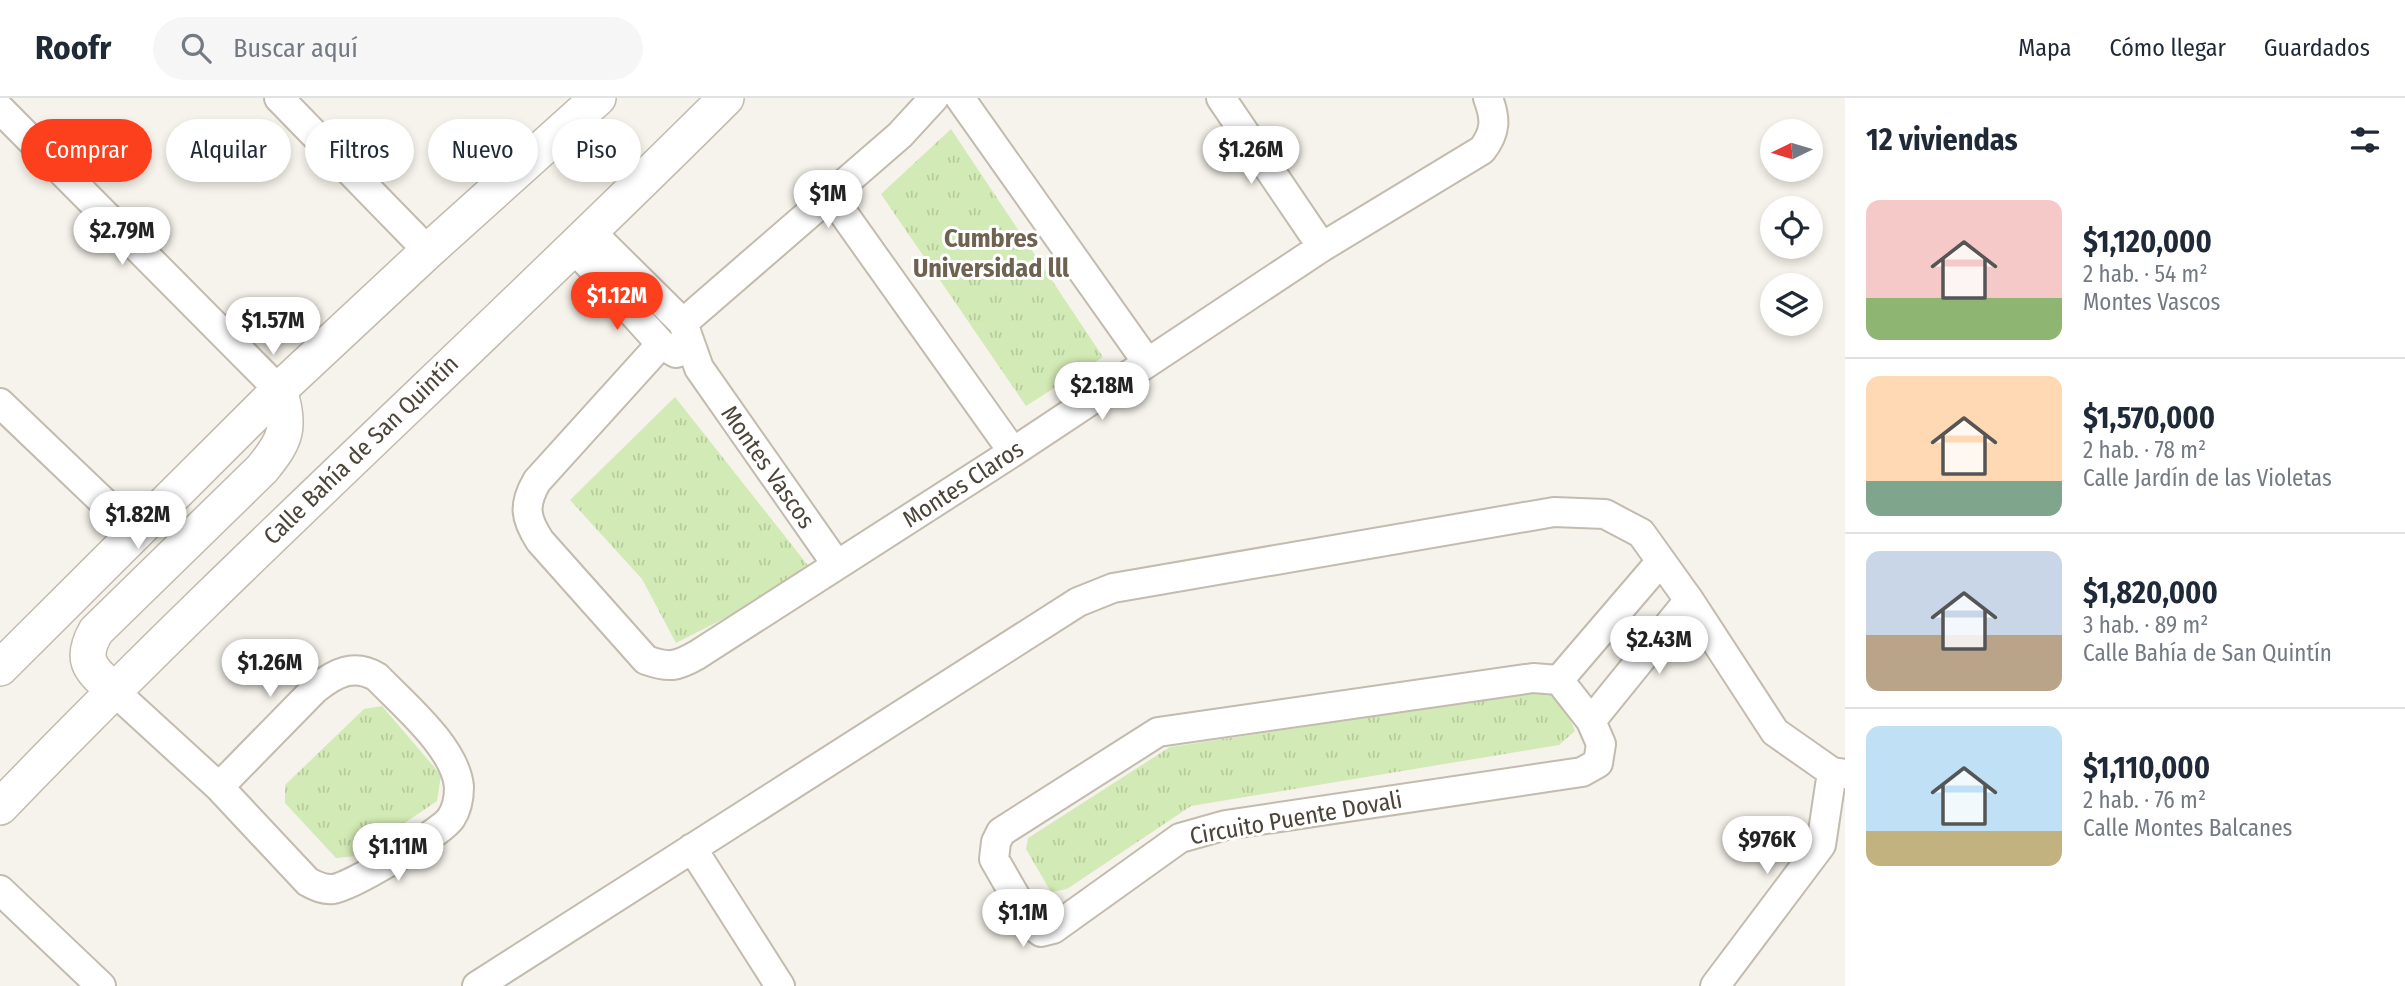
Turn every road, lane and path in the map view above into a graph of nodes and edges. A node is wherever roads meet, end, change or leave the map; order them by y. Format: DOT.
graph roads {
  1 [pos="279,98"];
  2 [pos="726,98"];
  3 [pos="934,98"];
  4 [pos="960,98"];
  5 [pos="1220,98"];
  6 [pos="1488,98"];
  7 [pos="584,102"];
  8 [pos="0,109"];
  9 [pos="831,196"];
  10 [pos="582,240"];
  11 [pos="1322,247"];
  12 [pos="428,251"];
  13 [pos="683,323"];
  14 [pos="662,344"];
  15 [pos="1146,362"];
  16 [pos="699,368"];
  17 [pos="279,390"];
  18 [pos="0,403"];
  19 [pos="1013,452"];
  20 [pos="135,533"];
  21 [pos="1661,561"];
  22 [pos="837,565"];
  23 [pos="1689,600"];
  24 [pos="0,668"];
  25 [pos="1559,680"];
  26 [pos="113,690"];
  27 [pos="1591,721"];
  28 [pos="1839,773"];
  29 [pos="219,788"];
  30 [pos="0,807"];
  31 [pos="692,848"];
  32 [pos="0,890"];
  33 [pos="486,983"];
  34 [pos="101,986"];
  35 [pos="780,986"];
  36 [pos="1715,986"];
  1 -- 12 [label="street"];
  2 -- 10 [label="street, Calle Bahía de San Quintín"];
  3 -- 9 [label="street"];
  4 -- 15 [label="street"];
  5 -- 11 [label="street"];
  6 -- 11 [label="street, Montes Claros"];
  7 -- 12 [label="street"];
  8 -- 17 [label="street"];
  9 -- 13 [label="street"];
  9 -- 19 [label="street"];
  10 -- 13 [label="street, Montes Vascos"];
  10 -- 14 [label="street, Montes Vascos"];
  10 -- 26 [label="street, Calle Bahía de San Quintín"];
  11 -- 15 [label="street, Montes Claros"];
  12 -- 17 [label="street"];
  13 -- 16 [label="street, Montes Vascos"];
  14 -- 16 [label="street, Montes Vascos"];
  14 -- 22 [label="street, Montes Claros"];
  15 -- 19 [label="street, Montes Claros"];
  16 -- 22 [label="street, Montes Vascos"];
  17 -- 20 [label="street"];
  17 -- 26 [label="street"];
  18 -- 20 [label="street"];
  19 -- 22 [label="street, Montes Claros"];
  20 -- 24 [label="street"];
  21 -- 23 [label="street"];
  21 -- 25 [label="street"];
  21 -- 31 [label="street"];
  23 -- 27 [label="street"];
  23 -- 28 [label="street"];
  25 -- 27 [label="street, Circuito Puente Dovali"];
  25 -- 27 [label="street, Circuito Puente Dovali"];
  26 -- 29 [label="street"];
  26 -- 30 [label="street, Calle Bahía de San Quintín"];
  28 -- 36 [label="street"];
  29 -- 29 [label="street"];
  31 -- 33 [label="street"];
  31 -- 35 [label="street"];
  32 -- 34 [label="street"];
}
